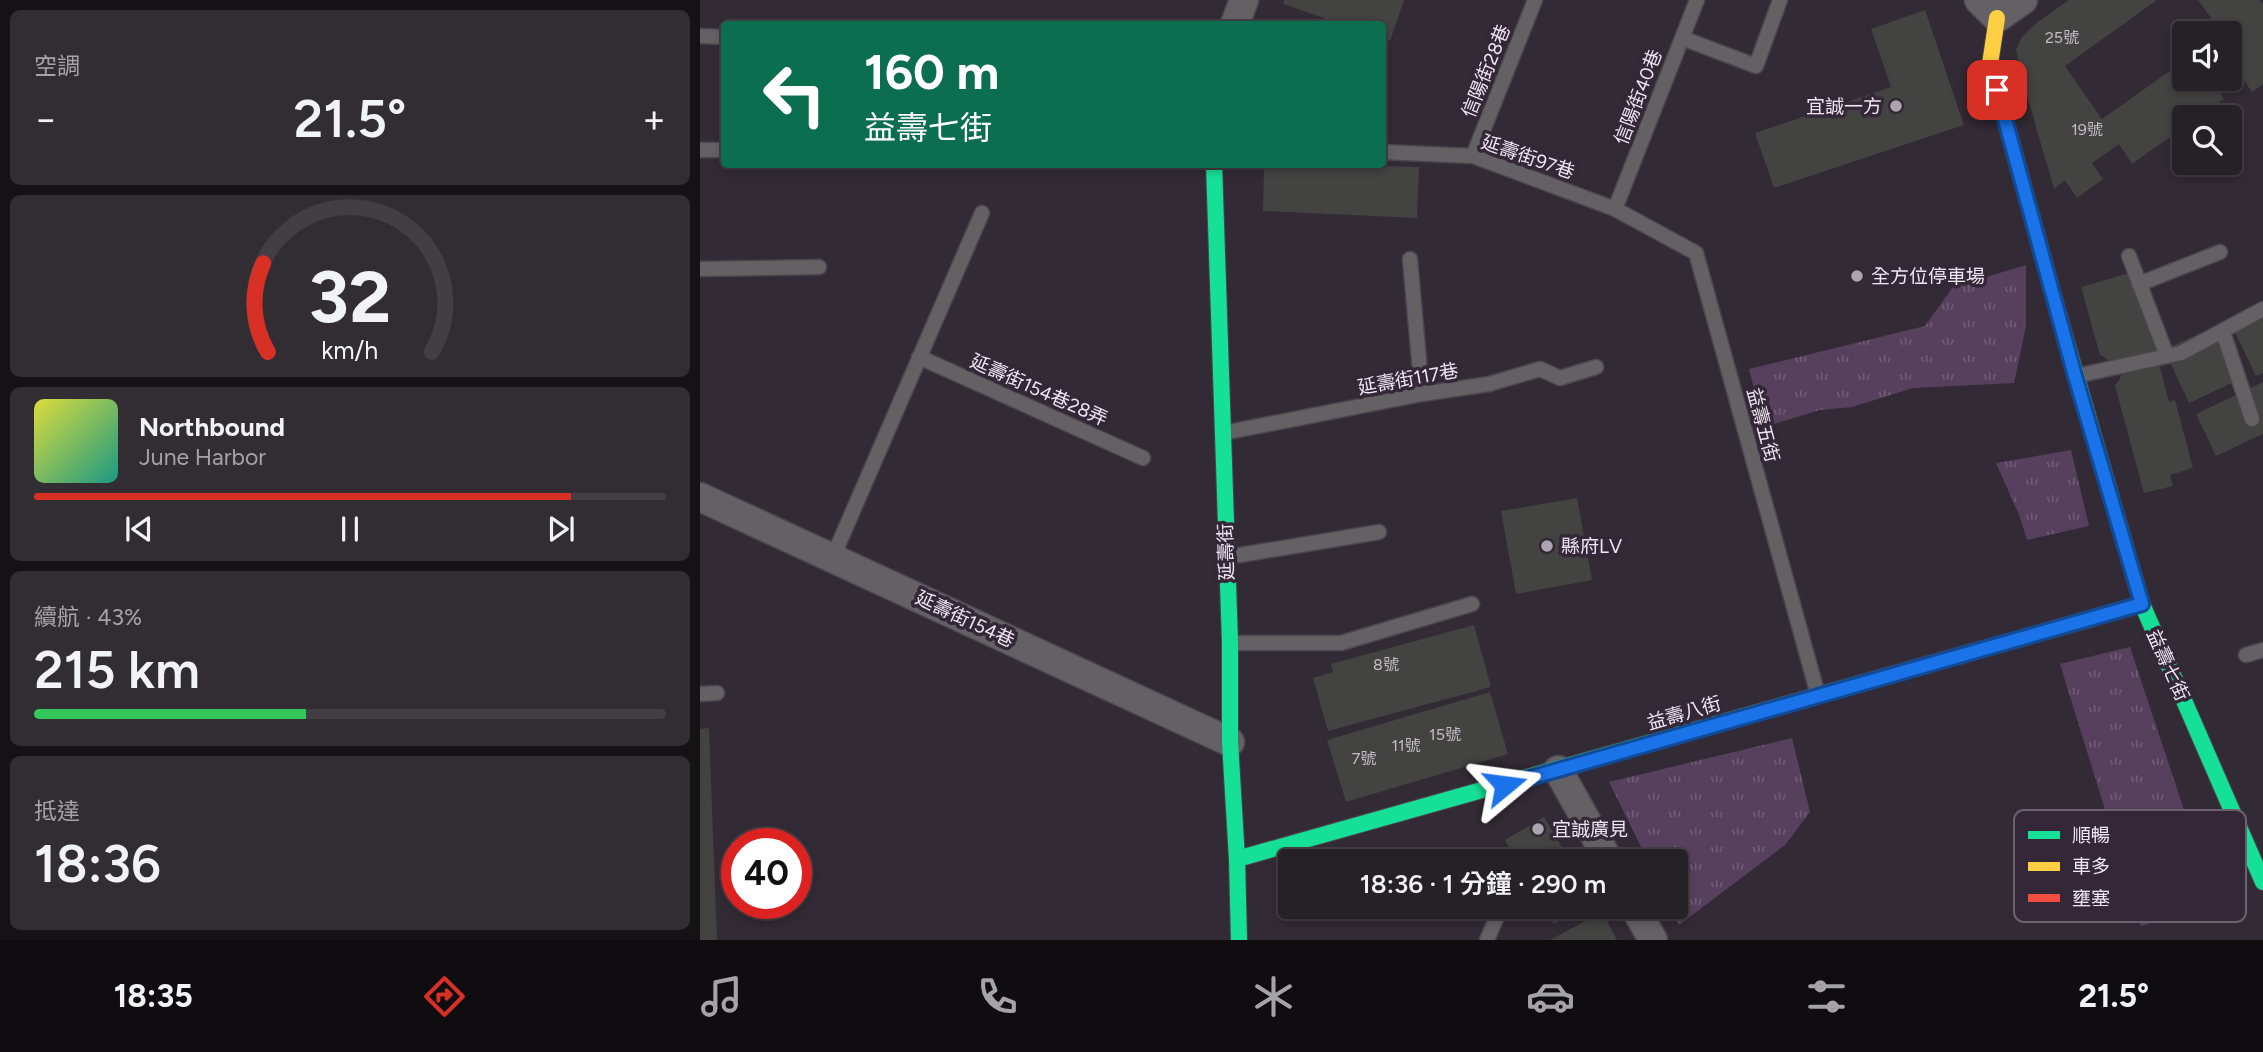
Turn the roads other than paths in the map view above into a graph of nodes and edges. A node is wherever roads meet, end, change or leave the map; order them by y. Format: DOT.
graph roads {
  1 [pos="1244,0"];
  2 [pos="1535,0"];
  3 [pos="1697,0"];
  4 [pos="1780,0"];
  5 [pos="2023,0"];
  6 [pos="1988,9"];
  7 [pos="1236,21"];
  8 [pos="700,36"];
  9 [pos="721,37"];
  10 [pos="1682,38"];
  11 [pos="700,150"];
  12 [pos="721,150"];
  13 [pos="1386,152"];
  14 [pos="1473,156"];
  15 [pos="1214,168"];
  16 [pos="1615,209"];
  17 [pos="982,213"];
  18 [pos="2220,251"];
  19 [pos="2129,256"];
  20 [pos="1410,259"];
  21 [pos="818,267"];
  22 [pos="700,268"];
  23 [pos="2139,284"];
  24 [pos="2263,309"];
  25 [pos="2223,332"];
  26 [pos="2168,356"];
  27 [pos="919,357"];
  28 [pos="1596,367"];
  29 [pos="2075,376"];
  30 [pos="1422,394"];
  31 [pos="2252,419"];
  32 [pos="1222,434"];
  33 [pos="1143,458"];
  34 [pos="700,497"];
  35 [pos="1379,532"];
  36 [pos="833,557"];
  37 [pos="1226,557"];
  38 [pos="1472,604"];
  39 [pos="2142,604"];
  40 [pos="1230,643"];
  41 [pos="2263,650"];
  42 [pos="2246,655"];
  43 [pos="717,693"];
  44 [pos="700,694"];
  45 [pos="1818,696"];
  46 [pos="1230,742"];
  47 [pos="1558,770"];
  48 [pos="2232,810"];
  49 [pos="2246,843"];
  50 [pos="1602,849"];
  51 [pos="1237,859"];
  52 [pos="2263,882"];
  53 [pos="1496,919"];
  54 [pos="1641,919"];
  55 [pos="1239,940"];
  56 [pos="1487,940"];
  57 [pos="1653,940"];
  1 -- 7 [label="street"];
  2 -- 14 [label="lane, 信陽街28巷"];
  3 -- 10 [label="lane, 信陽街40巷"];
  4 -- 10 [label="lane"];
  5 -- 6 [label="street"];
  6 -- 29 [label="street, 益壽七街"];
  8 -- 9 [label="lane"];
  10 -- 16 [label="lane, 信陽街40巷"];
  11 -- 12 [label="lane"];
  13 -- 14 [label="lane, 延壽街97巷"];
  14 -- 16 [label="lane, 延壽街97巷"];
  15 -- 32 [label="street, 延壽街"];
  16 -- 45 [label="lane, 益壽五街"];
  17 -- 27 [label="lane"];
  18 -- 23 [label="lane"];
  19 -- 23 [label="lane"];
  20 -- 30 [label="lane"];
  21 -- 22 [label="lane"];
  23 -- 26 [label="lane"];
  24 -- 25 [label="lane"];
  25 -- 26 [label="lane"];
  25 -- 31 [label="lane"];
  26 -- 29 [label="lane"];
  27 -- 33 [label="lane, 延壽街154巷28弄"];
  27 -- 36 [label="lane"];
  28 -- 30 [label="lane, 延壽街117巷"];
  29 -- 39 [label="street, 益壽七街"];
  30 -- 32 [label="lane, 延壽街117巷"];
  32 -- 37 [label="street, 延壽街"];
  34 -- 36 [label="street, 延壽街154巷"];
  35 -- 37 [label="lane"];
  36 -- 46 [label="street, 延壽街154巷"];
  37 -- 40 [label="street, 延壽街"];
  38 -- 40 [label="lane"];
  39 -- 45 [label="street, 益壽八街"];
  39 -- 48 [label="street, 益壽七街"];
  40 -- 46 [label="street, 延壽街"];
  41 -- 42 [label="lane"];
  43 -- 44 [label="lane"];
  45 -- 47 [label="street, 益壽八街"];
  46 -- 51 [label="street, 延壽街"];
  47 -- 50 [label="street"];
  47 -- 51 [label="street, 益壽八街"];
  49 -- 52 [label="street, 益壽七街"];
  51 -- 55 [label="street, 延壽街"];
  53 -- 56 [label="lane"];
  54 -- 57 [label="street"];
}
